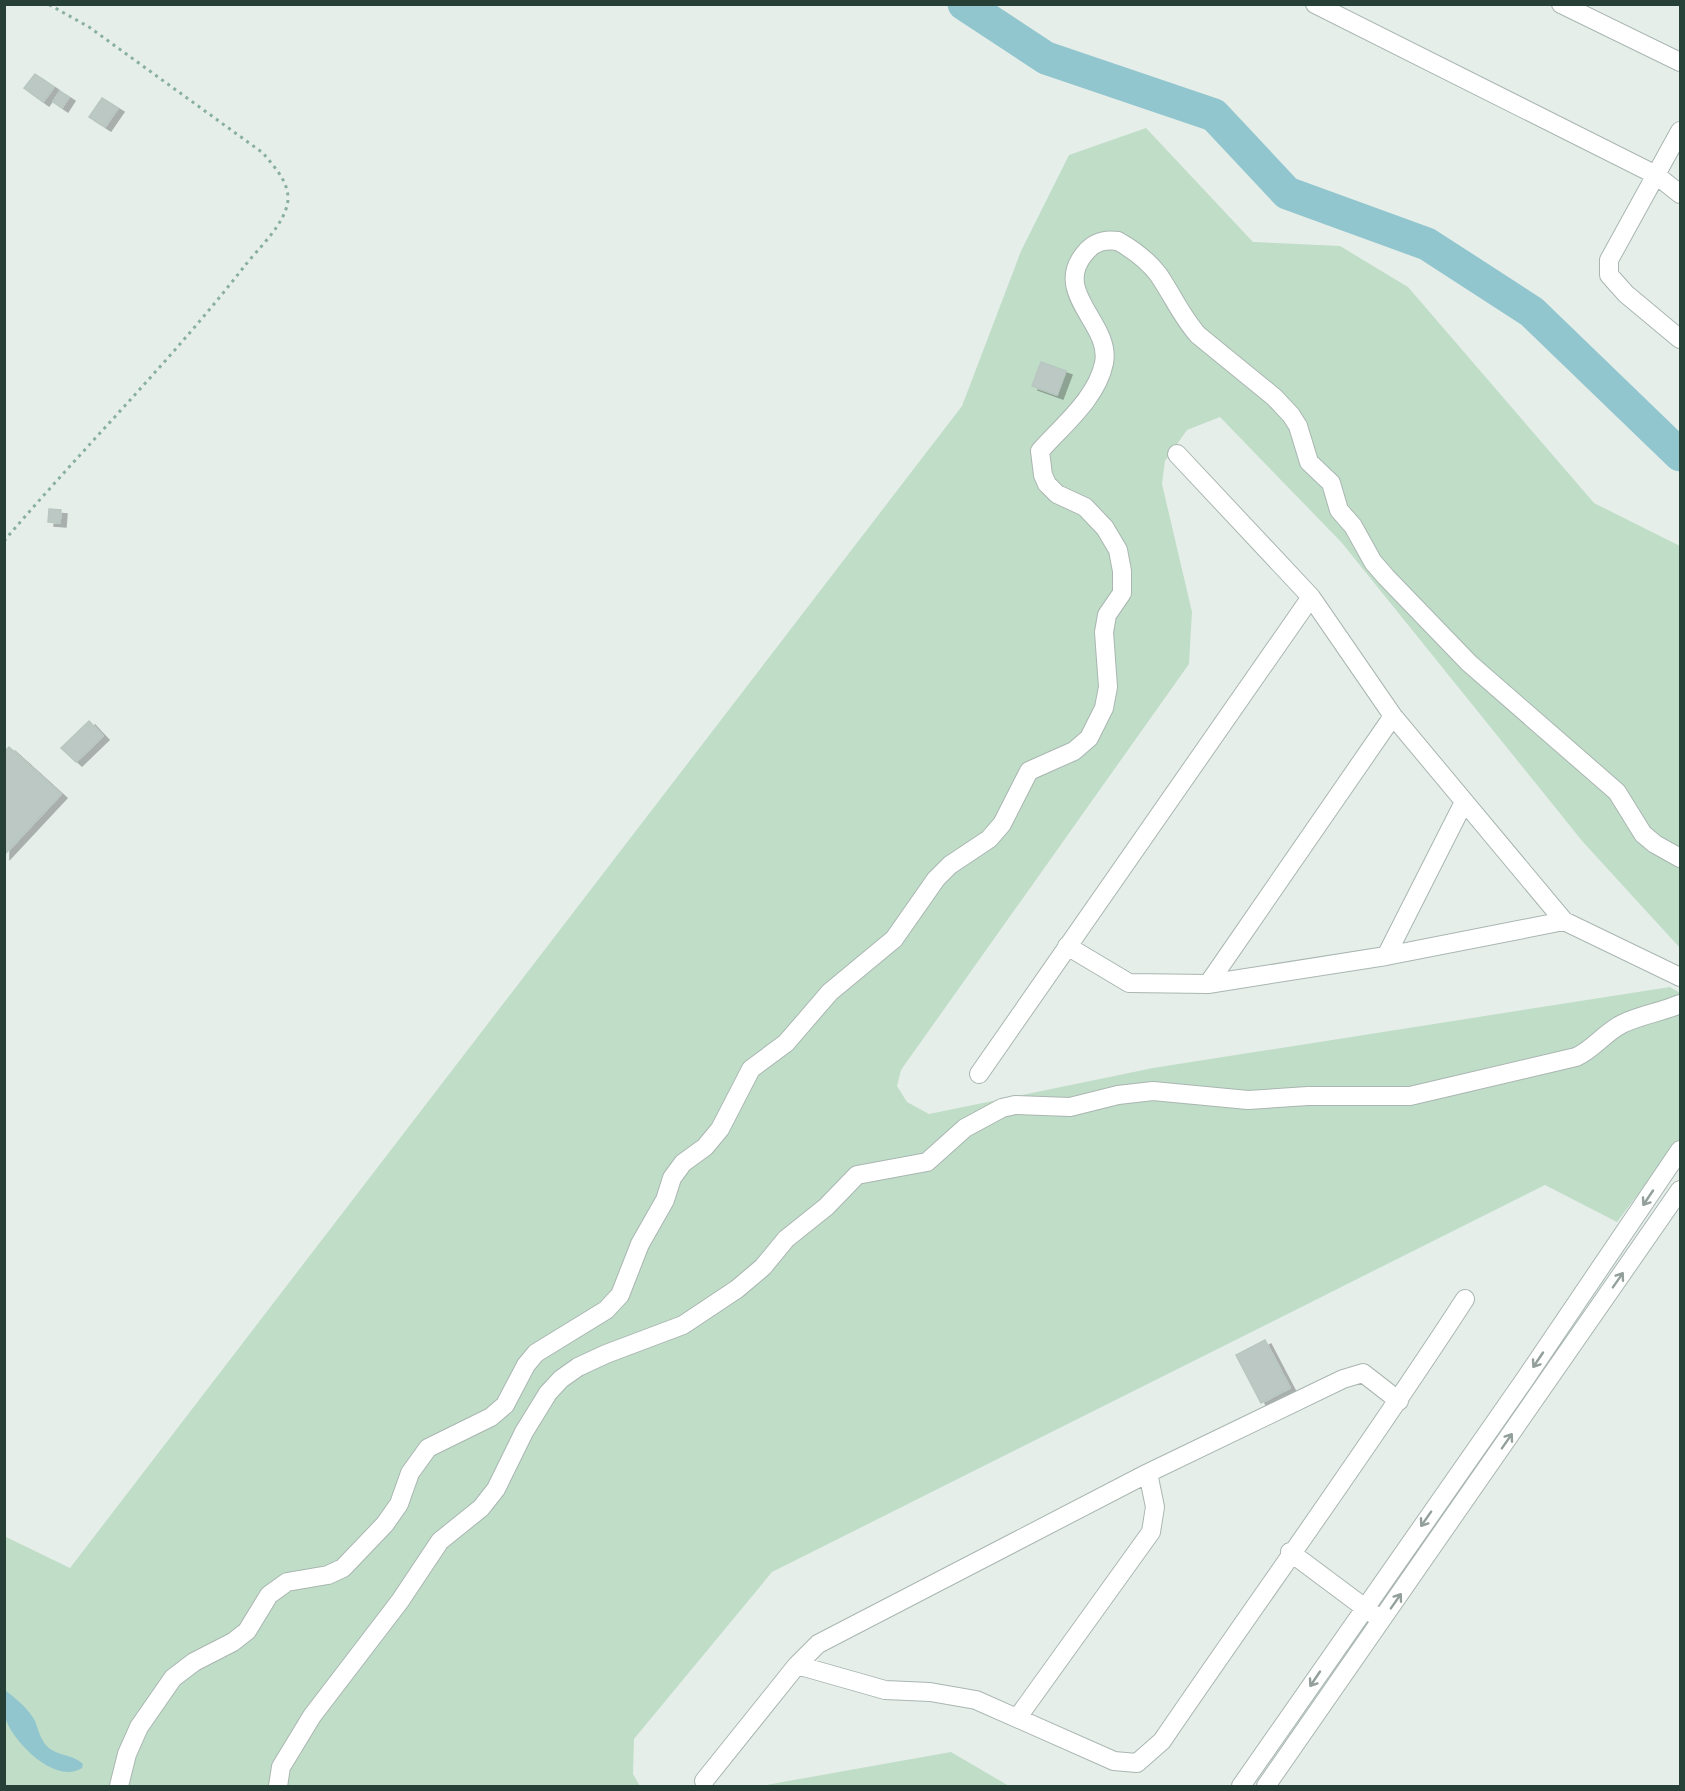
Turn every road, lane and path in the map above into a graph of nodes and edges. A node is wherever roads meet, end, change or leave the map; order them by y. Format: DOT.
graph roads {
  1 [pos="48,4"];
  2 [pos="1315,4"];
  3 [pos="1561,4"];
  4 [pos="1680,62"];
  5 [pos="1680,131"];
  6 [pos="1656,175"];
  7 [pos="1680,194"];
  8 [pos="1680,339"];
  9 [pos="1177,454"];
  10 [pos="4,541"];
  11 [pos="1311,597"];
  12 [pos="1394,717"];
  13 [pos="1464,802"];
  14 [pos="1680,858"];
  15 [pos="1564,921"];
  16 [pos="1067,946"];
  17 [pos="1386,956"];
  18 [pos="1680,977"];
  19 [pos="1209,984"];
  20 [pos="1680,1004"];
  21 [pos="979,1074"];
  22 [pos="1680,1150"];
  23 [pos="1680,1190"];
  24 [pos="1465,1299"];
  25 [pos="1399,1401"];
  26 [pos="1148,1473"];
  27 [pos="1290,1552"];
  28 [pos="1364,1608"];
  29 [pos="1382,1621"];
  30 [pos="797,1665"];
  31 [pos="1018,1717"];
  32 [pos="704,1781"];
  33 [pos="119,1786"];
  34 [pos="279,1786"];
  35 [pos="1241,1786"];
  36 [pos="1266,1786"];
  1 -- 10 [label="path"];
  2 -- 6 [label="street"];
  3 -- 4 [label="street"];
  5 -- 6 [label="street"];
  6 -- 7 [label="street"];
  6 -- 8 [label="street"];
  9 -- 11 [label="street"];
  11 -- 12 [label="street"];
  11 -- 16 [label="street"];
  12 -- 13 [label="street"];
  12 -- 19 [label="street"];
  13 -- 15 [label="street"];
  13 -- 17 [label="street"];
  14 -- 33 [label="street"];
  15 -- 17 [label="street"];
  15 -- 18 [label="street"];
  16 -- 19 [label="street"];
  16 -- 21 [label="street"];
  17 -- 19 [label="street"];
  20 -- 34 [label="street"];
  22 -- 28 [label="street, one-way"];
  29 -- 23 [label="street, one-way"];
  24 -- 25 [label="street"];
  25 -- 26 [label="street"];
  25 -- 27 [label="street"];
  26 -- 30 [label="street"];
  26 -- 31 [label="street"];
  27 -- 28 [label="street"];
  27 -- 31 [label="street"];
  28 -- 29 [label="street"];
  28 -- 35 [label="street, one-way"];
  29 -- 36 [label="street"];
  30 -- 31 [label="street"];
  30 -- 32 [label="street"];
}
